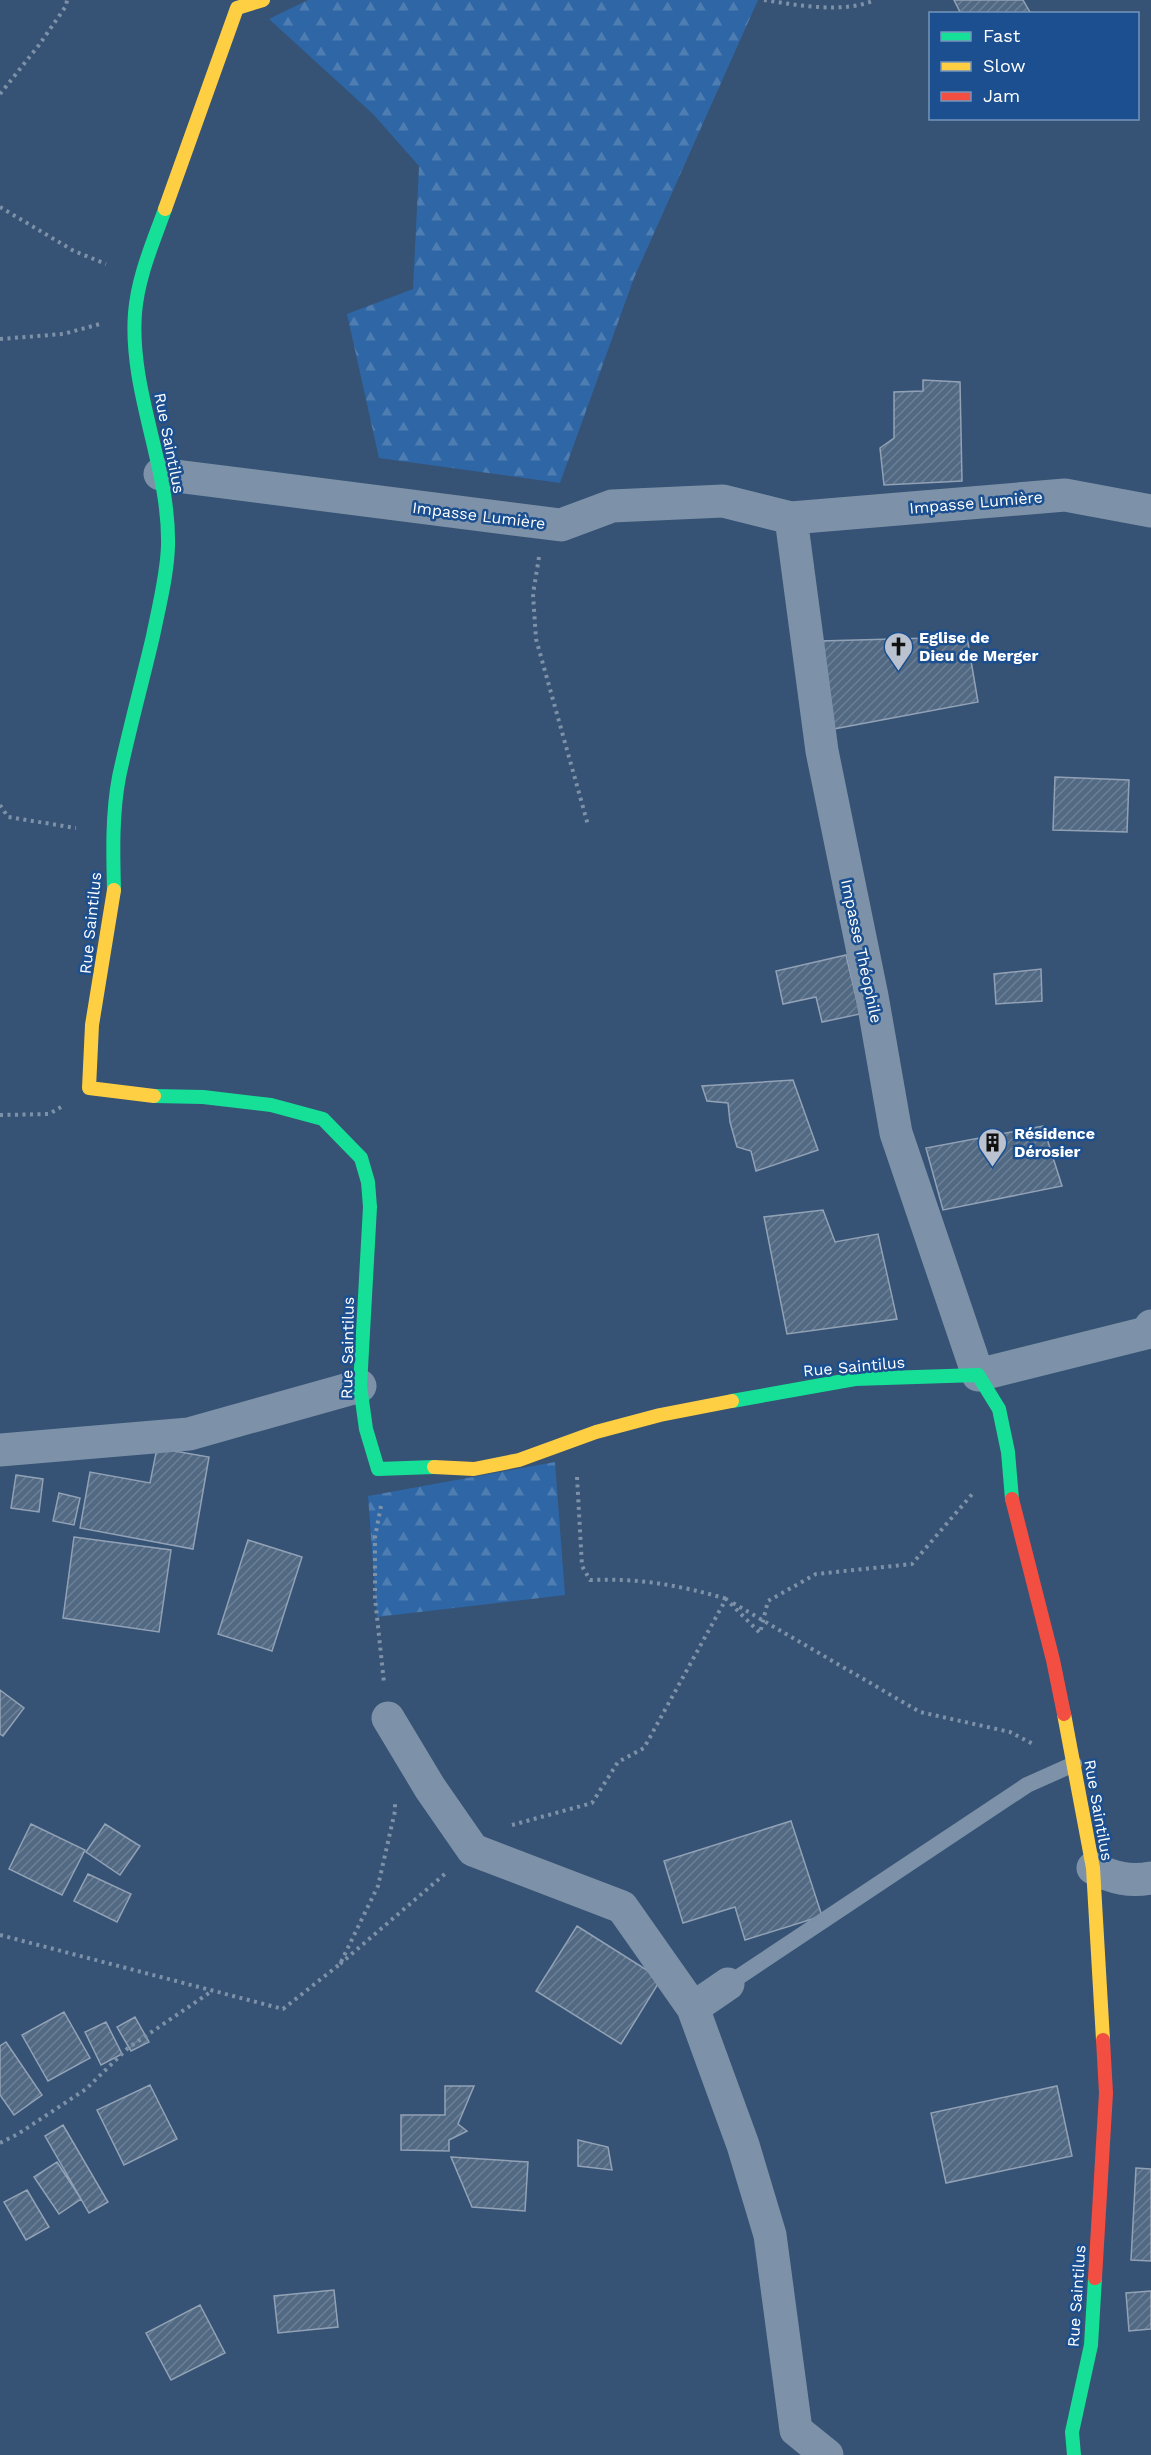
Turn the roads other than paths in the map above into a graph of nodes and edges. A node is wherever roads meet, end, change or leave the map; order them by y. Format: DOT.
graph roads {
  1 [pos="245,3"];
  2 [pos="160,474"];
  3 [pos="1151,511"];
  4 [pos="791,518"];
  5 [pos="1149,1330"];
  6 [pos="978,1375"];
  7 [pos="360,1386"];
  8 [pos="0,1450"];
  9 [pos="388,1718"];
  10 [pos="1074,1764"];
  11 [pos="1094,1868"];
  12 [pos="1151,1878"];
  13 [pos="728,1984"];
  14 [pos="693,2008"];
  15 [pos="827,2455"];
  16 [pos="1074,2455"];
  1 -- 2 [label="street, Rue Saintilus"];
  2 -- 4 [label="street, Impasse Lumière"];
  2 -- 7 [label="street, Rue Saintilus"];
  3 -- 4 [label="street, Impasse Lumière"];
  4 -- 6 [label="street, Impasse Théophile"];
  5 -- 6 [label="street"];
  6 -- 7 [label="street, Rue Saintilus"];
  6 -- 10 [label="street, Rue Saintilus"];
  7 -- 8 [label="street"];
  9 -- 14 [label="street"];
  10 -- 11 [label="street, Rue Saintilus"];
  10 -- 13 [label="lane"];
  11 -- 12 [label="street"];
  11 -- 16 [label="street, Rue Saintilus"];
  13 -- 14 [label="street"];
  14 -- 15 [label="street"];
}
